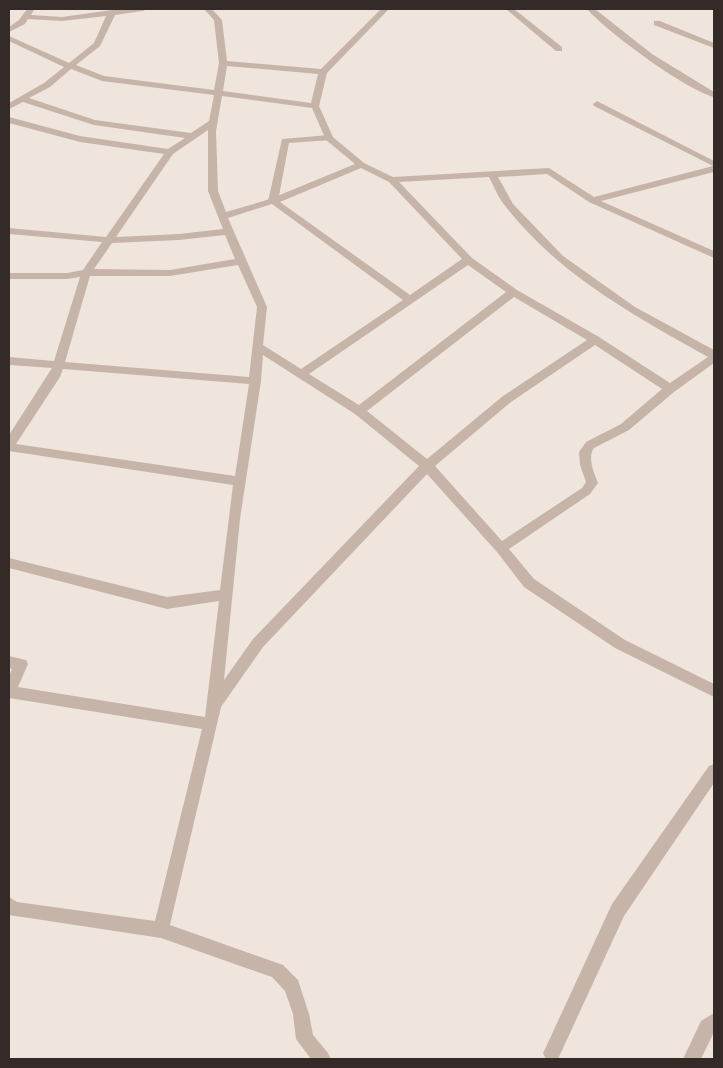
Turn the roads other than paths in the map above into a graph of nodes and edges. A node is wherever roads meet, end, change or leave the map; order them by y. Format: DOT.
graph roads {
  1 [pos="32,9"];
  2 [pos="143,9"];
  3 [pos="208,9"];
  4 [pos="385,9"];
  5 [pos="510,9"];
  6 [pos="591,9"];
  7 [pos="112,12"];
  8 [pos="26,16"];
  9 [pos="657,23"];
  10 [pos="9,30"];
  11 [pos="9,38"];
  12 [pos="714,46"];
  13 [pos="559,49"];
  14 [pos="223,63"];
  15 [pos="70,66"];
  16 [pos="323,72"];
  17 [pos="218,93"];
  18 [pos="714,95"];
  19 [pos="22,99"];
  20 [pos="597,104"];
  21 [pos="9,106"];
  22 [pos="315,106"];
  23 [pos="9,120"];
  24 [pos="213,122"];
  25 [pos="192,136"];
  26 [pos="329,138"];
  27 [pos="170,152"];
  28 [pos="714,164"];
  29 [pos="361,165"];
  30 [pos="714,169"];
  31 [pos="492,174"];
  32 [pos="392,180"];
  33 [pos="274,200"];
  34 [pos="592,200"];
  35 [pos="223,216"];
  36 [pos="9,231"];
  37 [pos="229,231"];
  38 [pos="109,240"];
  39 [pos="714,255"];
  40 [pos="468,260"];
  41 [pos="241,261"];
  42 [pos="86,274"];
  43 [pos="9,276"];
  44 [pos="513,292"];
  45 [pos="409,299"];
  46 [pos="595,340"];
  47 [pos="258,347"];
  48 [pos="714,356"];
  49 [pos="9,361"];
  50 [pos="59,365"];
  51 [pos="301,374"];
  52 [pos="255,381"];
  53 [pos="670,389"];
  54 [pos="359,411"];
  55 [pos="9,446"];
  56 [pos="427,466"];
  57 [pos="240,481"];
  58 [pos="501,548"];
  59 [pos="9,562"];
  60 [pos="226,595"];
  61 [pos="9,662"];
  62 [pos="714,690"];
  63 [pos="9,692"];
  64 [pos="215,705"];
  65 [pos="211,724"];
  66 [pos="714,771"];
  67 [pos="9,905"];
  68 [pos="161,930"];
  69 [pos="714,1021"];
  70 [pos="552,1053"];
  71 [pos="322,1059"];
  72 [pos="692,1059"];
  1 -- 8 [label="street"];
  2 -- 7 [label="street"];
  3 -- 14 [label="street"];
  4 -- 16 [label="street"];
  5 -- 13 [label="street"];
  6 -- 18 [label="street"];
  7 -- 8 [label="street"];
  7 -- 15 [label="street"];
  8 -- 10 [label="street"];
  9 -- 12 [label="street"];
  11 -- 15 [label="street"];
  14 -- 16 [label="street"];
  14 -- 17 [label="street"];
  15 -- 17 [label="street"];
  15 -- 19 [label="street"];
  16 -- 22 [label="street"];
  17 -- 22 [label="street"];
  17 -- 24 [label="street"];
  19 -- 21 [label="street"];
  19 -- 25 [label="street"];
  20 -- 28 [label="street"];
  22 -- 26 [label="street"];
  23 -- 27 [label="street"];
  24 -- 25 [label="street"];
  24 -- 35 [label="street"];
  25 -- 27 [label="street"];
  26 -- 29 [label="street"];
  26 -- 33 [label="street"];
  27 -- 38 [label="street"];
  29 -- 32 [label="street"];
  29 -- 33 [label="street"];
  30 -- 34 [label="street"];
  31 -- 32 [label="street"];
  31 -- 34 [label="street"];
  31 -- 48 [label="street"];
  32 -- 40 [label="street"];
  33 -- 35 [label="street"];
  33 -- 45 [label="street"];
  34 -- 39 [label="street"];
  35 -- 37 [label="street"];
  36 -- 38 [label="street"];
  37 -- 38 [label="street"];
  37 -- 41 [label="street"];
  38 -- 42 [label="street"];
  40 -- 44 [label="street"];
  40 -- 45 [label="street"];
  41 -- 42 [label="street"];
  41 -- 47 [label="street"];
  42 -- 43 [label="street"];
  42 -- 50 [label="street"];
  44 -- 46 [label="street"];
  44 -- 54 [label="street"];
  45 -- 51 [label="street"];
  46 -- 53 [label="street"];
  46 -- 56 [label="street"];
  47 -- 51 [label="street"];
  47 -- 52 [label="street"];
  48 -- 53 [label="street"];
  49 -- 50 [label="street"];
  50 -- 52 [label="street"];
  50 -- 55 [label="street"];
  51 -- 54 [label="street"];
  52 -- 57 [label="street"];
  53 -- 58 [label="street"];
  54 -- 56 [label="street"];
  55 -- 57 [label="street"];
  56 -- 58 [label="street"];
  56 -- 64 [label="street"];
  57 -- 60 [label="street"];
  58 -- 62 [label="street"];
  59 -- 60 [label="street"];
  60 -- 64 [label="street"];
  61 -- 63 [label="street"];
  63 -- 65 [label="street"];
  64 -- 65 [label="street"];
  65 -- 68 [label="street"];
  66 -- 70 [label="street"];
  67 -- 68 [label="street"];
  68 -- 71 [label="street"];
  69 -- 72 [label="street"];
}
